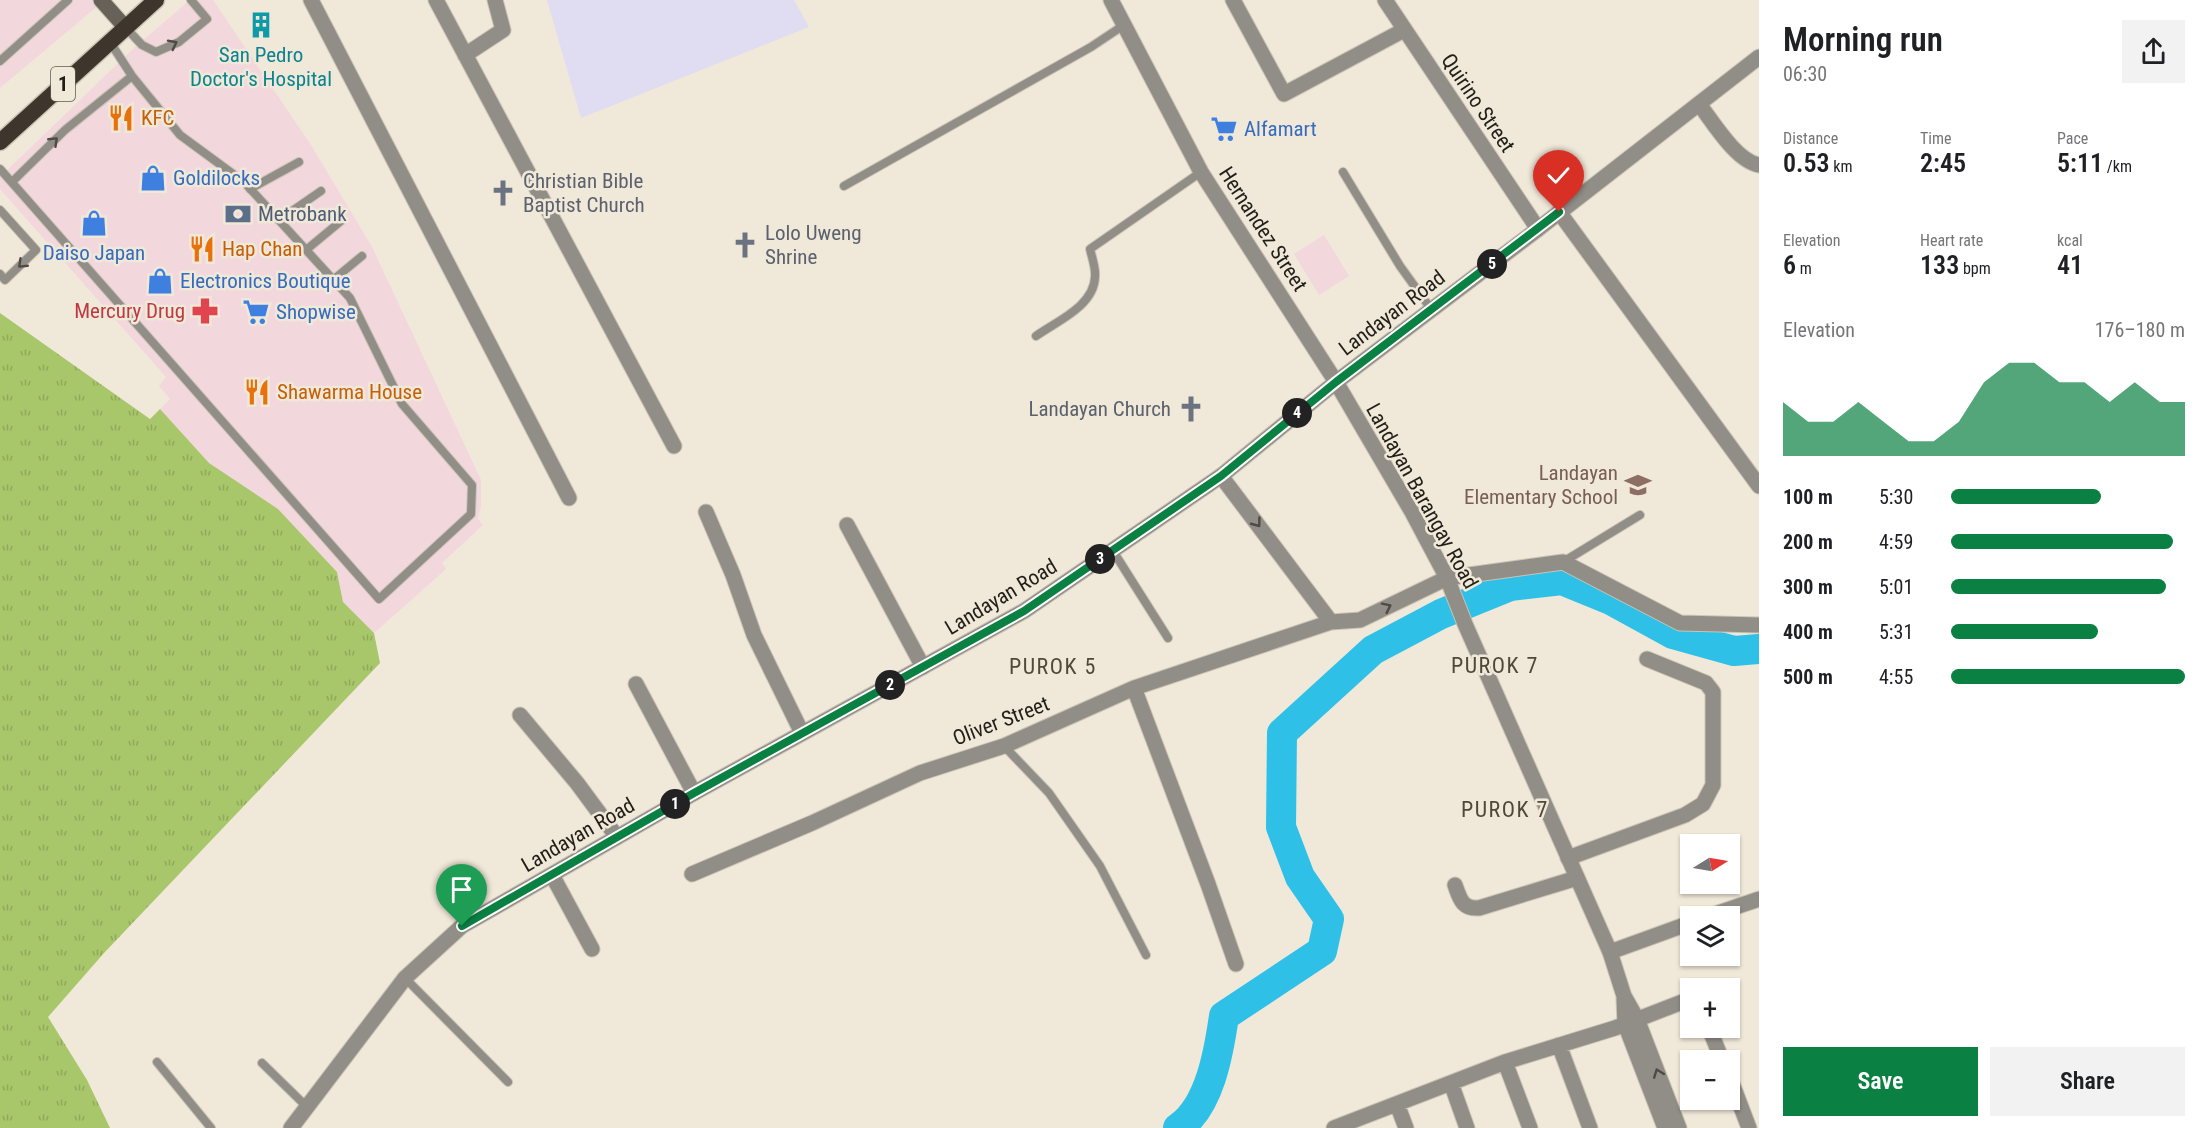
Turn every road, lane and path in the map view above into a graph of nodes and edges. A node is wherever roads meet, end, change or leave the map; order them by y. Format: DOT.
graph roads {
  1 [pos="68,0"];
  2 [pos="101,0"];
  3 [pos="156,0"];
  4 [pos="191,0"];
  5 [pos="311,0"];
  6 [pos="436,0"];
  7 [pos="495,0"];
  8 [pos="1111,0"];
  9 [pos="1233,0"];
  10 [pos="1385,0"];
  11 [pos="1124,25"];
  12 [pos="125,27"];
  13 [pos="1404,30"];
  14 [pos="110,41"];
  15 [pos="465,55"];
  16 [pos="1759,57"];
  17 [pos="0,61"];
  18 [pos="132,76"];
  19 [pos="1699,104"];
  20 [pos="0,142"];
  21 [pos="299,162"];
  22 [pos="1759,165"];
  23 [pos="0,168"];
  24 [pos="1201,172"];
  25 [pos="1343,172"];
  26 [pos="12,182"];
  27 [pos="844,186"];
  28 [pos="250,189"];
  29 [pos="321,191"];
  30 [pos="0,210"];
  31 [pos="1559,212"];
  32 [pos="279,220"];
  33 [pos="341,221"];
  34 [pos="1538,229"];
  35 [pos="306,250"];
  36 [pos="362,256"];
  37 [pos="0,274"];
  38 [pos="333,280"];
  39 [pos="1431,309"];
  40 [pos="1036,336"];
  41 [pos="1336,382"];
  42 [pos="674,447"];
  43 [pos="1221,476"];
  44 [pos="1759,486"];
  45 [pos="569,498"];
  46 [pos="706,512"];
  47 [pos="1640,515"];
  48 [pos="847,525"];
  49 [pos="1113,551"];
  50 [pos="1563,562"];
  51 [pos="1447,578"];
  52 [pos="1331,622"];
  53 [pos="1759,625"];
  54 [pos="1168,638"];
  55 [pos="1647,659"];
  56 [pos="923,667"];
  57 [pos="636,684"];
  58 [pos="1134,688"];
  59 [pos="520,715"];
  60 [pos="802,733"];
  61 [pos="1004,746"];
  62 [pos="694,793"];
  63 [pos="617,837"];
  64 [pos="1568,858"];
  65 [pos="552,874"];
  66 [pos="692,874"];
  67 [pos="1577,878"];
  68 [pos="1455,885"];
  69 [pos="1759,899"];
  70 [pos="1738,906"];
  71 [pos="1680,927"];
  72 [pos="592,949"];
  73 [pos="1610,952"];
  74 [pos="1146,956"];
  75 [pos="1236,964"];
  76 [pos="405,978"];
  77 [pos="1680,1003"];
  78 [pos="1631,1022"];
  79 [pos="1559,1045"];
  80 [pos="157,1062"];
  81 [pos="1505,1062"];
  82 [pos="262,1063"];
  83 [pos="508,1082"];
  84 [pos="1451,1083"];
  85 [pos="1396,1104"];
  86 [pos="1740,1104"];
  87 [pos="308,1108"];
  88 [pos="1344,1126"];
  89 [pos="211,1128"];
  90 [pos="291,1128"];
  91 [pos="1406,1128"];
  92 [pos="1467,1128"];
  93 [pos="1530,1128"];
  94 [pos="1590,1128"];
  95 [pos="1665,1128"];
  96 [pos="1679,1128"];
  97 [pos="1749,1128"];
  1 -- 17 [label="lane"];
  2 -- 12 [label="main road"];
  3 -- 12 [label="highway, 1"];
  12 -- 4 [label="lane, one-way"];
  5 -- 45 [label="street"];
  6 -- 15 [label="street"];
  7 -- 15 [label="street"];
  8 -- 11 [label="street, Hernandez Street"];
  9 -- 13 [label="street"];
  10 -- 13 [label="street, Quirino Street"];
  11 -- 24 [label="street, Hernandez Street"];
  11 -- 27 [label="lane"];
  12 -- 14 [label="highway, 1"];
  13 -- 34 [label="street, Quirino Street"];
  14 -- 18 [label="lane"];
  14 -- 20 [label="highway, 1"];
  15 -- 42 [label="street"];
  16 -- 19 [label="street, Landayan Road"];
  26 -- 18 [label="lane, one-way"];
  18 -- 28 [label="lane"];
  19 -- 22 [label="street"];
  19 -- 31 [label="street, Landayan Road"];
  21 -- 28 [label="lane"];
  23 -- 26 [label="lane"];
  24 -- 40 [label="lane"];
  24 -- 41 [label="street, Hernandez Street"];
  25 -- 39 [label="lane"];
  26 -- 38 [label="lane"];
  28 -- 32 [label="lane"];
  29 -- 32 [label="lane"];
  30 -- 37 [label="lane, one-way"];
  31 -- 34 [label="street, Landayan Road"];
  31 -- 44 [label="street"];
  32 -- 35 [label="lane"];
  33 -- 35 [label="lane"];
  34 -- 39 [label="street, Landayan Road"];
  35 -- 38 [label="lane"];
  36 -- 38 [label="lane"];
  39 -- 41 [label="street, Landayan Road"];
  41 -- 43 [label="street, Landayan Road"];
  41 -- 51 [label="street, Landayan Barangay Road"];
  43 -- 49 [label="street, Landayan Road"];
  43 -- 52 [label="street, one-way"];
  46 -- 60 [label="street"];
  47 -- 50 [label="lane"];
  48 -- 56 [label="street"];
  49 -- 54 [label="lane"];
  49 -- 56 [label="street, Landayan Road"];
  50 -- 51 [label="street, Oliver Street"];
  50 -- 53 [label="street"];
  52 -- 51 [label="street, Oliver Street, one-way"];
  51 -- 64 [label="street, Landayan Barangay Road"];
  52 -- 58 [label="street, Oliver Street"];
  55 -- 64 [label="street"];
  56 -- 60 [label="street, Landayan Road"];
  57 -- 62 [label="street"];
  58 -- 61 [label="street, Oliver Street"];
  58 -- 75 [label="street"];
  59 -- 63 [label="street"];
  60 -- 62 [label="street, Landayan Road"];
  61 -- 66 [label="street, Oliver Street"];
  61 -- 74 [label="lane"];
  62 -- 63 [label="street, Landayan Road"];
  63 -- 65 [label="street, Landayan Road"];
  64 -- 67 [label="street, Landayan Barangay Road"];
  65 -- 72 [label="street"];
  65 -- 76 [label="street, Landayan Road"];
  67 -- 68 [label="street"];
  67 -- 73 [label="street, Landayan Barangay Road"];
  69 -- 70 [label="street"];
  71 -- 73 [label="street"];
  73 -- 78 [label="street, Landayan Barangay Road"];
  76 -- 83 [label="lane"];
  76 -- 87 [label="street, Landayan Road"];
  77 -- 78 [label="street"];
  78 -- 79 [label="street"];
  78 -- 95 [label="street"];
  96 -- 78 [label="street, one-way"];
  79 -- 81 [label="street"];
  79 -- 94 [label="street"];
  80 -- 89 [label="lane"];
  81 -- 84 [label="street"];
  81 -- 93 [label="street"];
  82 -- 87 [label="lane"];
  84 -- 85 [label="street"];
  84 -- 92 [label="street"];
  85 -- 88 [label="street"];
  85 -- 91 [label="street"];
  86 -- 97 [label="street"];
  87 -- 90 [label="street, Landayan Road"];
}
